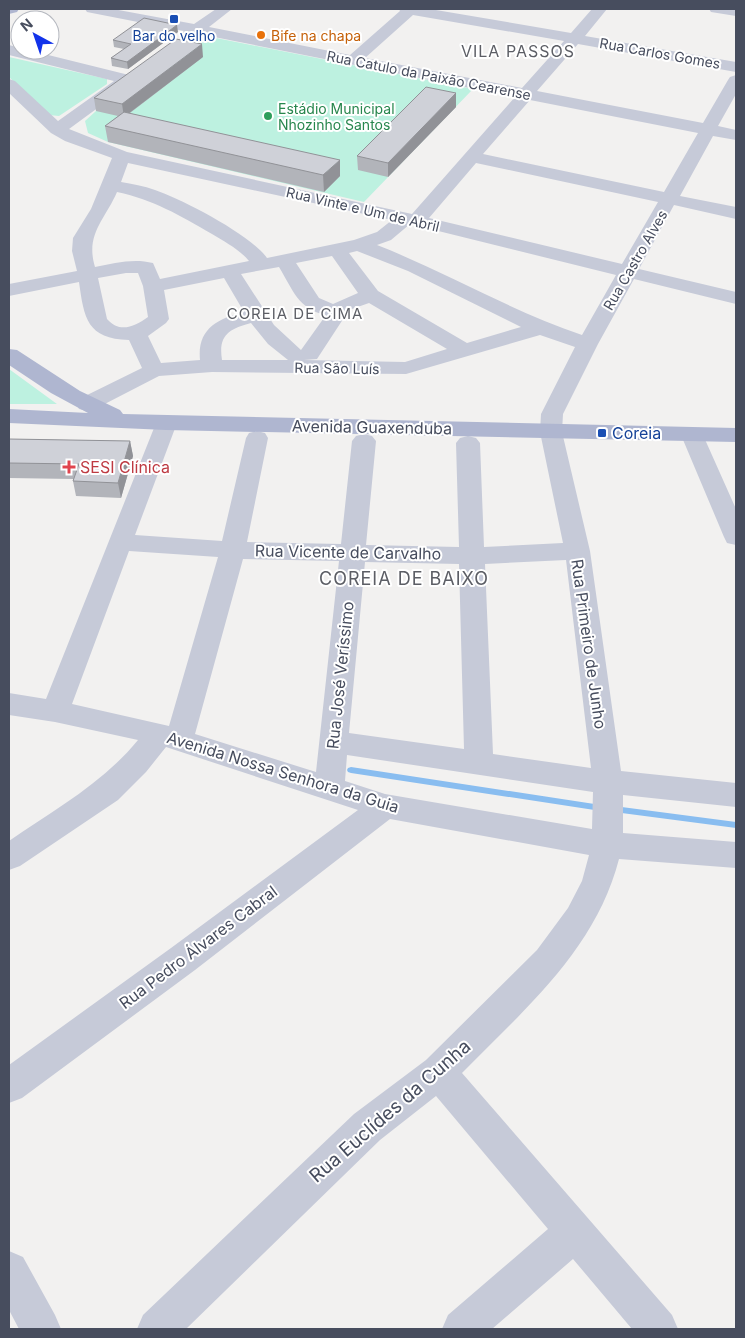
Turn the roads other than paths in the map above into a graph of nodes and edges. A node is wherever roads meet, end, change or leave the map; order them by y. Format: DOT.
graph roads {
  1 [pos="12,9"];
  2 [pos="92,9"];
  3 [pos="225,9"];
  4 [pos="408,9"];
  5 [pos="600,9"];
  6 [pos="716,9"];
  7 [pos="9,10"];
  8 [pos="736,12"];
  9 [pos="197,29"];
  10 [pos="574,38"];
  11 [pos="173,46"];
  12 [pos="9,50"];
  13 [pos="354,60"];
  14 [pos="736,67"];
  15 [pos="142,68"];
  16 [pos="126,79"];
  17 [pos="736,80"];
  18 [pos="9,84"];
  19 [pos="527,94"];
  20 [pos="58,129"];
  21 [pos="707,129"];
  22 [pos="736,135"];
  23 [pos="122,156"];
  24 [pos="472,157"];
  25 [pos="110,185"];
  26 [pos="670,199"];
  27 [pos="736,213"];
  28 [pos="412,219"];
  29 [pos="359,244"];
  30 [pos="337,249"];
  31 [pos="284,259"];
  32 [pos="262,265"];
  33 [pos="230,272"];
  34 [pos="629,272"];
  35 [pos="87,273"];
  36 [pos="153,286"];
  37 [pos="9,290"];
  38 [pos="371,295"];
  39 [pos="736,298"];
  40 [pos="338,311"];
  41 [pos="256,315"];
  42 [pos="540,328"];
  43 [pos="137,334"];
  44 [pos="587,344"];
  45 [pos="465,351"];
  46 [pos="9,355"];
  47 [pos="212,361"];
  48 [pos="154,370"];
  49 [pos="87,404"];
  50 [pos="9,416"];
  51 [pos="49,417"];
  52 [pos="9,421"];
  53 [pos="132,421"];
  54 [pos="163,429"];
  55 [pos="9,434"];
  56 [pos="736,435"];
  57 [pos="257,438"];
  58 [pos="553,438"];
  59 [pos="364,441"];
  60 [pos="695,442"];
  61 [pos="468,443"];
  62 [pos="736,449"];
  63 [pos="736,537"];
  64 [pos="120,542"];
  65 [pos="233,550"];
  66 [pos="577,551"];
  67 [pos="353,552"];
  68 [pos="472,556"];
  69 [pos="9,704"];
  70 [pos="55,711"];
  71 [pos="170,737"];
  72 [pos="333,742"];
  73 [pos="479,764"];
  74 [pos="608,788"];
  75 [pos="329,789"];
  76 [pos="736,795"];
  77 [pos="385,806"];
  78 [pos="608,837"];
  79 [pos="736,855"];
  80 [pos="9,857"];
  81 [pos="439,1072"];
  82 [pos="9,1086"];
  83 [pos="576,1231"];
  84 [pos="9,1271"];
  85 [pos="41,1329"];
  86 [pos="157,1329"];
  87 [pos="462,1329"];
  88 [pos="658,1329"];
  1 -- 7 [label="main road"];
  2 -- 9 [label="street, Rua Catulo da Paixão Cearense"];
  3 -- 9 [label="street"];
  4 -- 10 [label="street, Rua Carlos Gomes"];
  4 -- 13 [label="street"];
  5 -- 10 [label="street"];
  6 -- 8 [label="street"];
  9 -- 11 [label="street"];
  9 -- 13 [label="street, Rua Catulo da Paixão Cearense"];
  10 -- 14 [label="street, Rua Carlos Gomes"];
  10 -- 19 [label="street"];
  12 -- 16 [label="street"];
  13 -- 19 [label="street, Rua Catulo da Paixão Cearense"];
  15 -- 16 [label="street"];
  16 -- 20 [label="street"];
  17 -- 21 [label="street, Rua Castro Alves"];
  18 -- 20 [label="street, Rua Vinte e Um de Abril"];
  19 -- 21 [label="street, Rua Catulo da Paixão Cearense"];
  19 -- 24 [label="street"];
  20 -- 23 [label="street, Rua Vinte e Um de Abril"];
  21 -- 22 [label="street, Rua Catulo da Paixão Cearense"];
  21 -- 26 [label="street, Rua Castro Alves"];
  23 -- 25 [label="street"];
  23 -- 28 [label="street, Rua Vinte e Um de Abril"];
  24 -- 26 [label="street"];
  24 -- 28 [label="street"];
  25 -- 32 [label="street"];
  25 -- 35 [label="street"];
  26 -- 27 [label="street"];
  26 -- 34 [label="street, Rua Castro Alves"];
  28 -- 29 [label="street"];
  28 -- 34 [label="street, Rua Vinte e Um de Abril"];
  29 -- 30 [label="street"];
  29 -- 42 [label="street"];
  30 -- 31 [label="street"];
  30 -- 38 [label="street"];
  31 -- 32 [label="street"];
  31 -- 40 [label="street"];
  32 -- 33 [label="street"];
  33 -- 36 [label="street"];
  33 -- 41 [label="street"];
  34 -- 39 [label="street, Rua Vinte e Um de Abril"];
  34 -- 44 [label="street, Rua Castro Alves"];
  35 -- 36 [label="street"];
  35 -- 37 [label="street"];
  35 -- 43 [label="street"];
  36 -- 43 [label="street"];
  38 -- 40 [label="street"];
  38 -- 45 [label="street"];
  40 -- 41 [label="street"];
  41 -- 47 [label="street"];
  42 -- 44 [label="street"];
  42 -- 45 [label="street, Rua São Luís"];
  43 -- 48 [label="street"];
  44 -- 58 [label="street, Rua Castro Alves"];
  45 -- 47 [label="street, Rua São Luís"];
  46 -- 49 [label="main road"];
  47 -- 48 [label="street, Rua São Luís"];
  48 -- 49 [label="street, Rua São Luís"];
  49 -- 53 [label="main road"];
  50 -- 51 [label="main road, Avenida Guaxenduba"];
  51 -- 52 [label="main road"];
  51 -- 53 [label="main road, Avenida Guaxenduba"];
  53 -- 54 [label="main road, Avenida Guaxenduba"];
  54 -- 55 [label="main road, Avenida Guaxenduba"];
  54 -- 57 [label="main road, Avenida Guaxenduba"];
  54 -- 58 [label="main road, Avenida Guaxenduba"];
  54 -- 64 [label="street"];
  56 -- 60 [label="main road, Avenida Guaxenduba"];
  57 -- 59 [label="main road, Avenida Guaxenduba"];
  57 -- 65 [label="street"];
  58 -- 60 [label="main road, Avenida Guaxenduba"];
  58 -- 61 [label="main road, Avenida Guaxenduba"];
  58 -- 66 [label="street, Rua Primeiro de Junho"];
  59 -- 61 [label="main road, Avenida Guaxenduba"];
  59 -- 67 [label="street, Rua José Veríssimo"];
  60 -- 62 [label="main road, Avenida Guaxenduba"];
  60 -- 63 [label="street"];
  61 -- 68 [label="street"];
  64 -- 65 [label="street, Rua Vicente de Carvalho"];
  64 -- 70 [label="street"];
  65 -- 67 [label="street, Rua Vicente de Carvalho"];
  65 -- 71 [label="street"];
  66 -- 68 [label="street, Rua Vicente de Carvalho"];
  66 -- 74 [label="street, Rua Primeiro de Junho"];
  67 -- 68 [label="street, Rua Vicente de Carvalho"];
  67 -- 72 [label="street, Rua José Veríssimo"];
  68 -- 73 [label="street"];
  69 -- 70 [label="street, Avenida Nossa Senhora da Guia"];
  70 -- 71 [label="street, Avenida Nossa Senhora da Guia"];
  71 -- 75 [label="street, Avenida Nossa Senhora da Guia"];
  71 -- 80 [label="street"];
  72 -- 73 [label="street"];
  72 -- 75 [label="street, Rua José Veríssimo"];
  73 -- 74 [label="street"];
  74 -- 76 [label="street"];
  74 -- 78 [label="street, Rua Primeiro de Junho"];
  75 -- 77 [label="street, Avenida Nossa Senhora da Guia"];
  77 -- 78 [label="street, Avenida Nossa Senhora da Guia"];
  77 -- 82 [label="street, Rua Pedro Álvares Cabral"];
  78 -- 79 [label="street, Avenida Nossa Senhora da Guia"];
  78 -- 81 [label="street, Rua Euclídes da Cunha"];
  81 -- 83 [label="street"];
  81 -- 86 [label="street, Rua Euclídes da Cunha"];
  83 -- 87 [label="street"];
  83 -- 88 [label="street"];
  84 -- 85 [label="street"];
}
